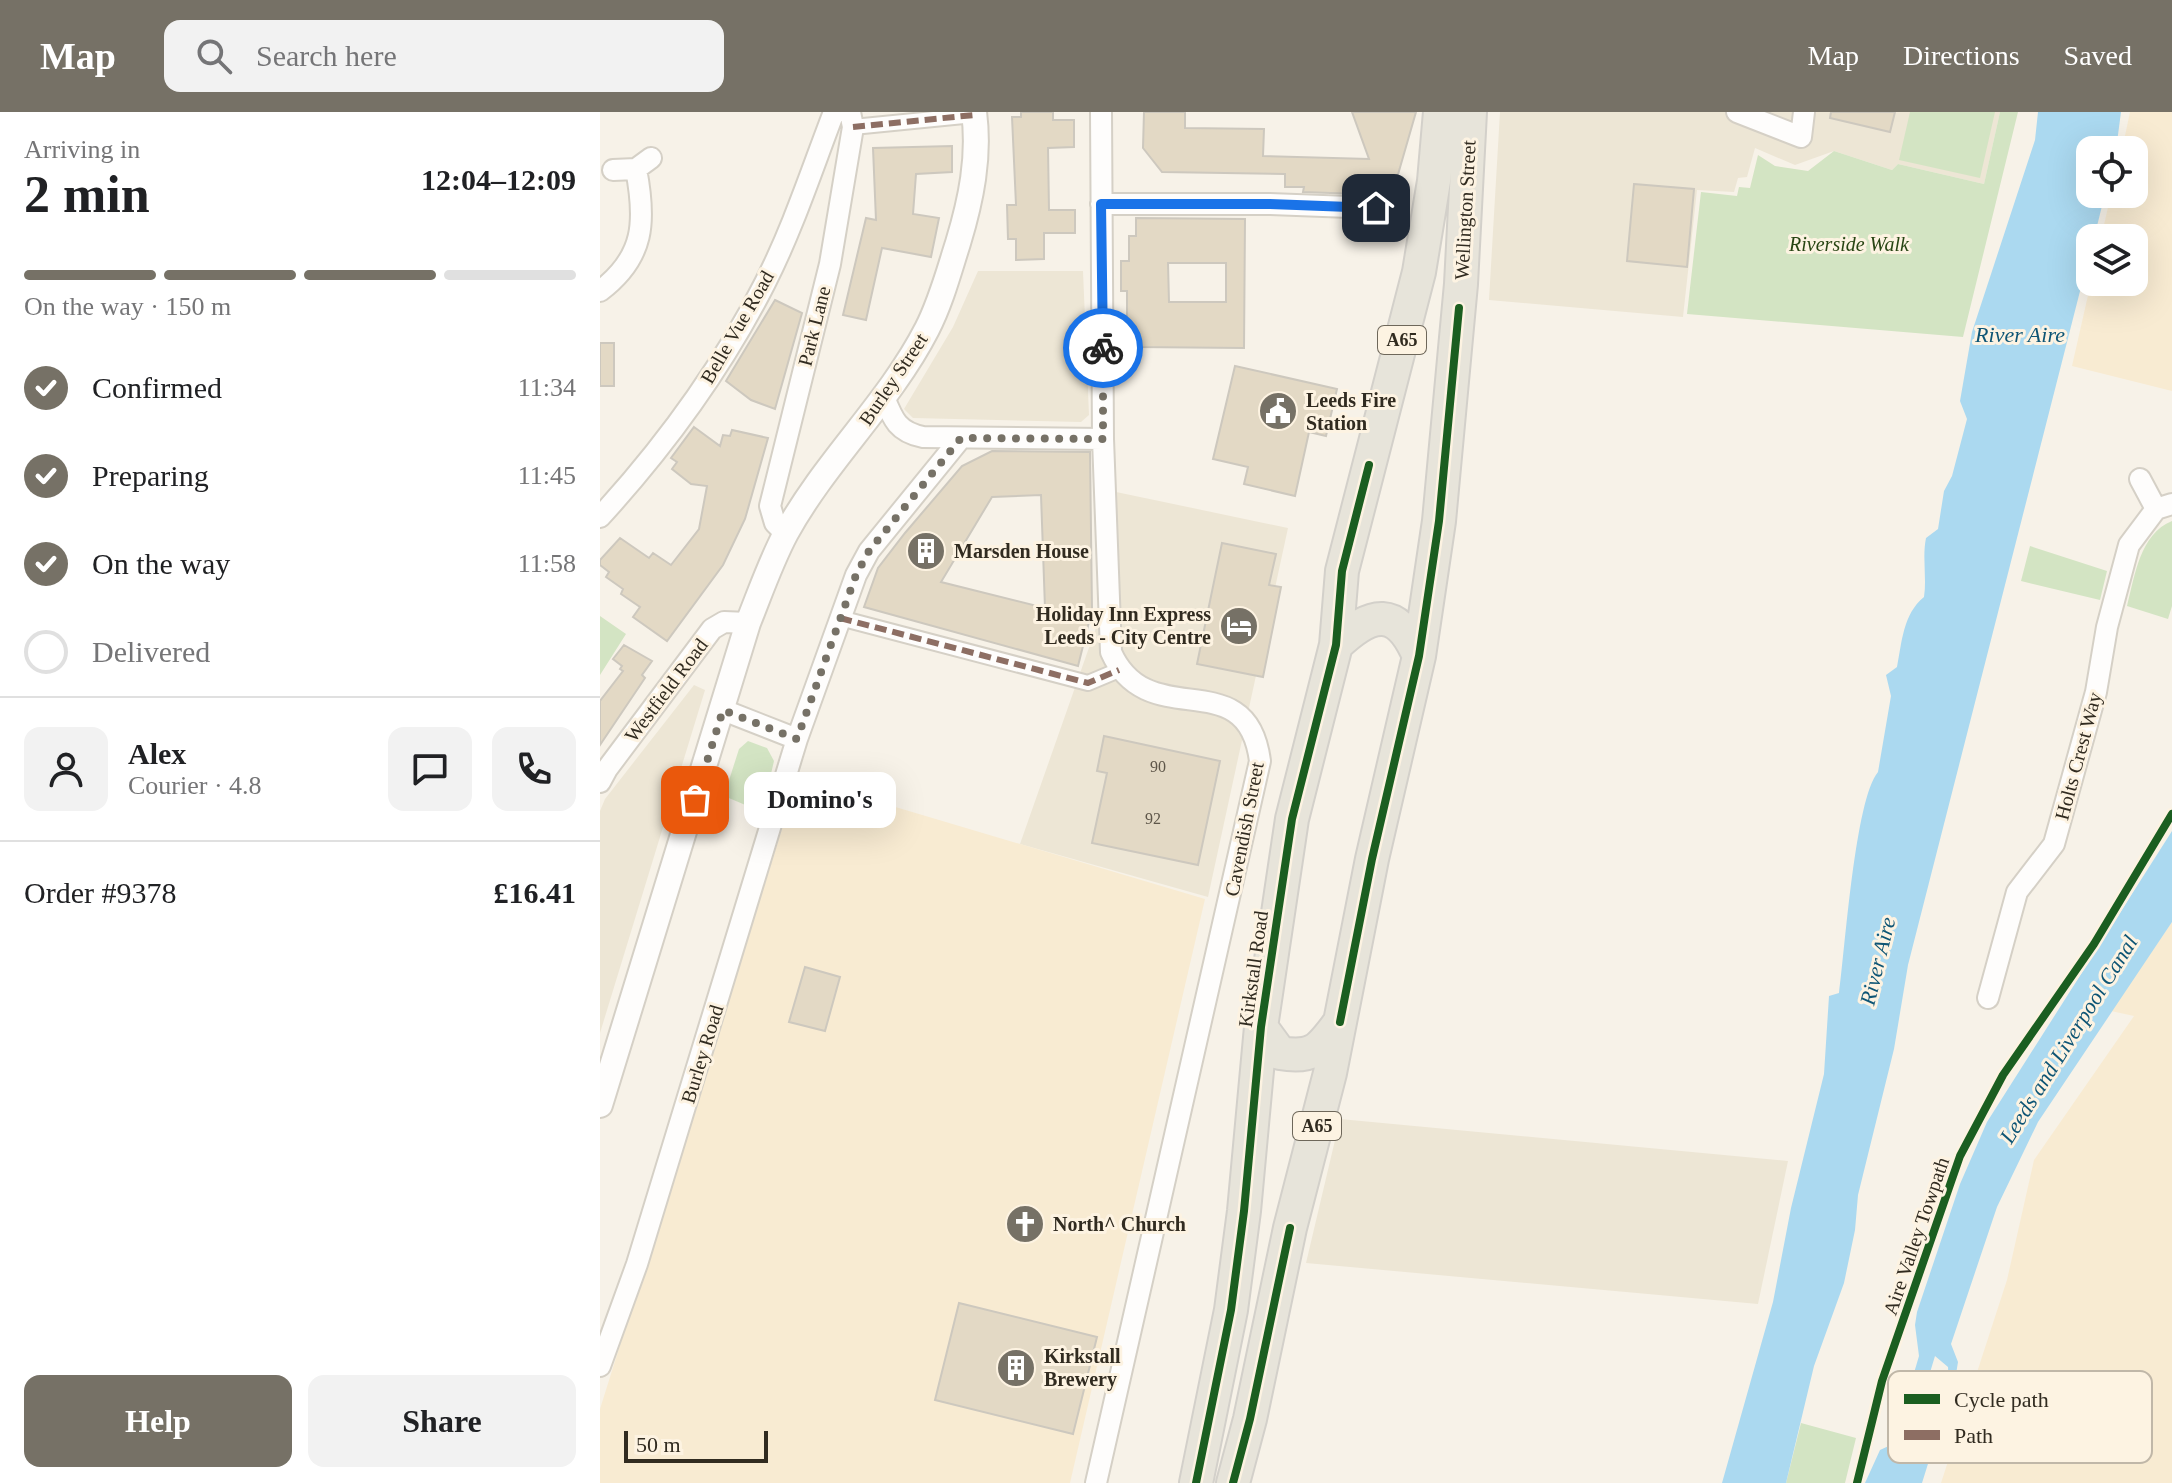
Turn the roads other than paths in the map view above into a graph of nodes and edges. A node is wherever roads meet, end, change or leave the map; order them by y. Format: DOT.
graph roads {
  1 [pos="834,112"];
  2 [pos="1101,112"];
  3 [pos="1440,112"];
  4 [pos="1470,112"];
  5 [pos="1737,112"];
  6 [pos="1804,112"];
  7 [pos="974,113"];
  8 [pos="852,120"];
  9 [pos="613,170"];
  10 [pos="1101,204"];
  11 [pos="1376,208"];
  12 [pos="600,291"];
  13 [pos="884,397"];
  14 [pos="961,438"];
  15 [pos="1103,439"];
  16 [pos="2140,479"];
  17 [pos="2164,507"];
  18 [pos="600,517"];
  19 [pos="786,534"];
  20 [pos="840,618"];
  21 [pos="748,623"];
  22 [pos="1336,645"];
  23 [pos="1419,656"];
  24 [pos="1119,670"];
  25 [pos="723,710"];
  26 [pos="797,739"];
  27 [pos="600,782"];
  28 [pos="1988,998"];
  29 [pos="1340,1022"];
  30 [pos="1261,1027"];
  31 [pos="600,1105"];
  32 [pos="600,1366"];
  33 [pos="1096,1483"];
  34 [pos="1196,1483"];
  35 [pos="1233,1483"];
  1 -- 18 [label="street, Belle Vue Road"];
  2 -- 10 [label="street"];
  3 -- 22 [label="main road, Kirkstall Road / A65"];
  4 -- 23 [label="main road, Wellington Street / A65"];
  5 -- 6 [label="street"];
  7 -- 8 [label="street"];
  7 -- 13 [label="street, Burley Street"];
  8 -- 19 [label="street, Park Lane"];
  9 -- 12 [label="street"];
  10 -- 11 [label="street"];
  10 -- 15 [label="street"];
  13 -- 14 [label="street"];
  13 -- 19 [label="street, Burley Street"];
  14 -- 15 [label="street"];
  14 -- 20 [label="street, Burley Road"];
  15 -- 24 [label="street"];
  16 -- 17 [label="street, Holts Crest Way"];
  17 -- 28 [label="street, Holts Crest Way"];
  19 -- 21 [label="street"];
  20 -- 24 [label="street"];
  20 -- 26 [label="street, Burley Road"];
  21 -- 25 [label="street"];
  21 -- 27 [label="street, Westfield Road"];
  22 -- 23 [label="main road"];
  22 -- 30 [label="main road, Kirkstall Road / A65"];
  23 -- 29 [label="main road, A65"];
  24 -- 33 [label="street, Cavendish Street"];
  25 -- 26 [label="street"];
  25 -- 31 [label="street"];
  26 -- 32 [label="street, Burley Road"];
  29 -- 30 [label="main road"];
  29 -- 35 [label="main road, A65"];
  30 -- 34 [label="main road, Kirkstall Road / A65"];
}
